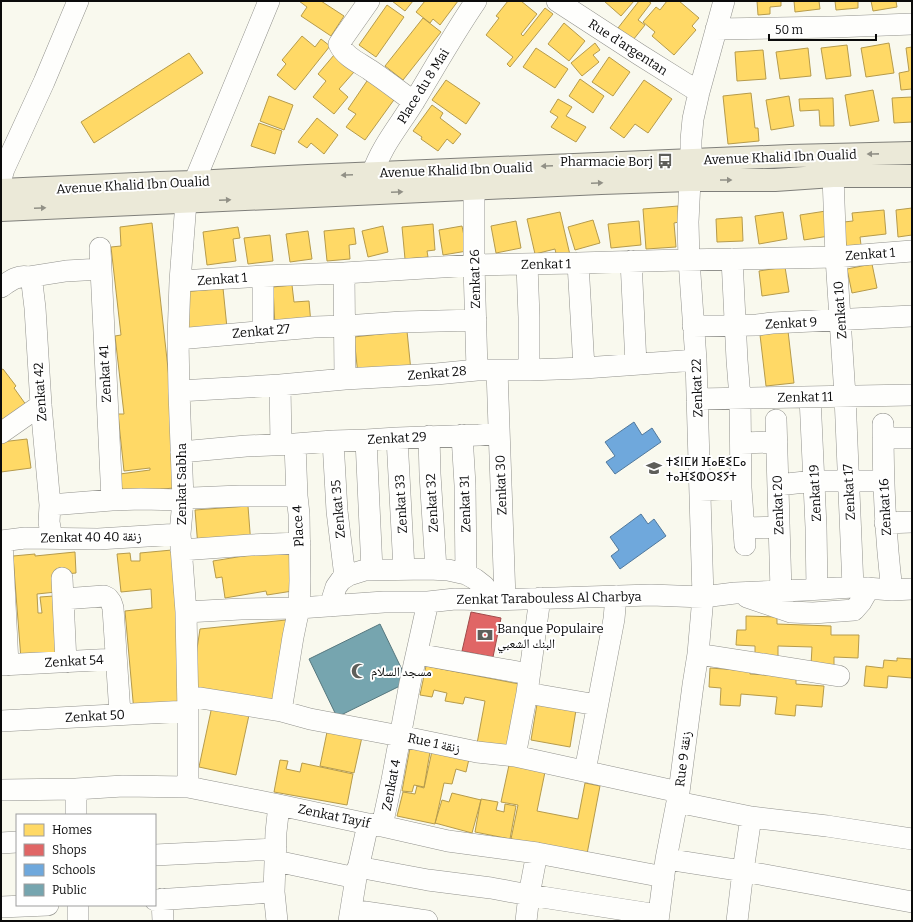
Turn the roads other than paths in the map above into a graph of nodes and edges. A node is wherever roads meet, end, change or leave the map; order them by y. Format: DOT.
graph roads {
  1 [pos="78,1"];
  2 [pos="269,1"];
  3 [pos="369,1"];
  4 [pos="476,1"];
  5 [pos="557,1"];
  6 [pos="724,1"];
  7 [pos="912,24"];
  8 [pos="716,29"];
  9 [pos="699,92"];
  10 [pos="414,102"];
  11 [pos="912,153"];
  12 [pos="690,170"];
  13 [pos="372,174"];
  14 [pos="832,176"];
  15 [pos="912,176"];
  16 [pos="1,179"];
  17 [pos="195,182"];
  18 [pos="474,188"];
  19 [pos="186,202"];
  20 [pos="2,206"];
  21 [pos="100,248"];
  22 [pos="912,251"];
  23 [pos="836,257"];
  24 [pos="732,259"];
  25 [pos="689,260"];
  26 [pos="631,261"];
  27 [pos="578,263"];
  28 [pos="474,265"];
  29 [pos="527,265"];
  30 [pos="101,269"];
  31 [pos="344,273"];
  32 [pos="263,276"];
  33 [pos="28,277"];
  34 [pos="180,281"];
  35 [pos="1,287"];
  36 [pos="912,316"];
  37 [pos="476,320"];
  38 [pos="841,320"];
  39 [pos="736,325"];
  40 [pos="345,326"];
  41 [pos="693,326"];
  42 [pos="263,331"];
  43 [pos="178,338"];
  44 [pos="696,360"];
  45 [pos="636,364"];
  46 [pos="584,368"];
  47 [pos="487,370"];
  48 [pos="529,370"];
  49 [pos="345,379"];
  50 [pos="280,385"];
  51 [pos="179,390"];
  52 [pos="912,395"];
  53 [pos="845,396"];
  54 [pos="810,397"];
  55 [pos="740,398"];
  56 [pos="697,399"];
  57 [pos="40,404"];
  58 [pos="776,420"];
  59 [pos="1,433"];
  60 [pos="499,433"];
  61 [pos="462,435"];
  62 [pos="429,436"];
  63 [pos="397,438"];
  64 [pos="912,438"];
  65 [pos="333,440"];
  66 [pos="366,440"];
  67 [pos="777,442"];
  68 [pos="741,443"];
  69 [pos="288,444"];
  70 [pos="181,452"];
  71 [pos="848,480"];
  72 [pos="814,481"];
  73 [pos="883,481"];
  74 [pos="778,485"];
  75 [pos="741,488"];
  76 [pos="700,490"];
  77 [pos="297,496"];
  78 [pos="112,500"];
  79 [pos="183,500"];
  80 [pos="50,505"];
  81 [pos="912,522"];
  82 [pos="885,523"];
  83 [pos="779,527"];
  84 [pos="52,538"];
  85 [pos="2,541"];
  86 [pos="181,542"];
  87 [pos="300,543"];
  88 [pos="404,569"];
  89 [pos="436,569"];
  90 [pos="372,570"];
  91 [pos="466,574"];
  92 [pos="62,578"];
  93 [pos="345,578"];
  94 [pos="861,587"];
  95 [pos="902,589"];
  96 [pos="812,590"];
  97 [pos="781,591"];
  98 [pos="735,594"];
  99 [pos="616,596"];
  100 [pos="703,597"];
  101 [pos="540,598"];
  102 [pos="63,599"];
  103 [pos="499,600"];
  104 [pos="428,602"];
  105 [pos="330,606"];
  106 [pos="299,608"];
  107 [pos="186,612"];
  108 [pos="813,613"];
  109 [pos="417,654"];
  110 [pos="698,654"];
  111 [pos="116,659"];
  112 [pos="66,662"];
  113 [pos="4,665"];
  114 [pos="839,676"];
  115 [pos="528,684"];
  116 [pos="188,704"];
  117 [pos="597,705"];
  118 [pos="281,712"];
  119 [pos="120,714"];
  120 [pos="1,721"];
  121 [pos="400,736"];
  122 [pos="515,756"];
  123 [pos="585,771"];
  124 [pos="188,787"];
  125 [pos="76,788"];
  126 [pos="1,790"];
  127 [pos="678,797"];
  128 [pos="279,805"];
  129 [pos="76,814"];
  130 [pos="751,817"];
  131 [pos="375,825"];
  132 [pos="912,840"];
  133 [pos="16,842"];
  134 [pos="1,843"];
  135 [pos="537,853"];
  136 [pos="156,855"];
  137 [pos="276,855"];
  138 [pos="665,868"];
  139 [pos="743,871"];
  140 [pos="357,872"];
  141 [pos="274,892"];
  142 [pos="529,895"];
  143 [pos="158,899"];
  144 [pos="912,902"];
  145 [pos="24,906"];
  146 [pos="78,906"];
  147 [pos="1,907"];
  148 [pos="350,915"];
  149 [pos="658,918"];
  150 [pos="78,921"];
  151 [pos="163,921"];
  152 [pos="278,921"];
  153 [pos="427,921"];
  154 [pos="526,921"];
  155 [pos="737,921"];
  1 -- 16 [label="street"];
  2 -- 17 [label="street, Zenkat Sabha"];
  3 -- 10 [label="street"];
  4 -- 10 [label="street, Place du 8 Mai"];
  5 -- 9 [label="street, Rue d'argentan"];
  6 -- 8 [label="street, Zenkat 22"];
  7 -- 8 [label="street"];
  8 -- 9 [label="street, Zenkat 22"];
  9 -- 12 [label="street, Zenkat 22"];
  10 -- 13 [label="street, Place du 8 Mai"];
  11 -- 12 [label="main road, Avenue Khalid Ibn Oualid, one-way"];
  12 -- 13 [label="main road, Avenue Khalid Ibn Oualid, one-way"];
  12 -- 14 [label="main road, Avenue Khalid Ibn Oualid, one-way"];
  18 -- 12 [label="main road, Avenue Khalid Ibn Oualid, one-way"];
  12 -- 25 [label="street, Zenkat 22"];
  13 -- 17 [label="main road, Avenue Khalid Ibn Oualid, one-way"];
  14 -- 15 [label="main road, Avenue Khalid Ibn Oualid"];
  14 -- 23 [label="street, Zenkat 10"];
  17 -- 19 [label="street, Zenkat Sabha"];
  17 -- 20 [label="main road, Avenue Khalid Ibn Oualid"];
  19 -- 18 [label="main road, Avenue Khalid Ibn Oualid, one-way"];
  18 -- 28 [label="street, Zenkat 26"];
  20 -- 19 [label="main road, Avenue Khalid Ibn Oualid, one-way"];
  19 -- 34 [label="street, Zenkat Sabha"];
  21 -- 30 [label="street, Zenkat 41"];
  22 -- 23 [label="street, Zenkat 1"];
  23 -- 24 [label="street, Zenkat 1"];
  23 -- 38 [label="street, Zenkat 10"];
  24 -- 25 [label="street, Zenkat 1"];
  24 -- 39 [label="street"];
  25 -- 26 [label="street, Zenkat 1"];
  25 -- 41 [label="street, Zenkat 22"];
  26 -- 27 [label="street, Zenkat 1"];
  26 -- 45 [label="street"];
  27 -- 29 [label="street, Zenkat 1"];
  27 -- 46 [label="street"];
  28 -- 29 [label="street, Zenkat 1"];
  28 -- 31 [label="street, Zenkat 1"];
  28 -- 37 [label="street, Zenkat 26"];
  29 -- 48 [label="street"];
  30 -- 33 [label="street"];
  30 -- 78 [label="street, Zenkat 41"];
  31 -- 32 [label="street, Zenkat 1"];
  31 -- 40 [label="street"];
  32 -- 34 [label="street, Zenkat 1"];
  32 -- 42 [label="street"];
  33 -- 35 [label="street"];
  33 -- 57 [label="street, Zenkat 42"];
  34 -- 43 [label="street, Zenkat Sabha"];
  36 -- 38 [label="street, Zenkat 9"];
  37 -- 40 [label="street, Zenkat 27"];
  37 -- 47 [label="street, Zenkat 26"];
  38 -- 39 [label="street, Zenkat 9"];
  38 -- 53 [label="street, Zenkat 10"];
  39 -- 41 [label="street, Zenkat 9"];
  39 -- 55 [label="street"];
  40 -- 42 [label="street, Zenkat 27"];
  40 -- 49 [label="street"];
  41 -- 44 [label="street, Zenkat 22"];
  42 -- 43 [label="street, Zenkat 27"];
  43 -- 51 [label="street, Zenkat Sabha"];
  44 -- 45 [label="street, Zenkat 28"];
  44 -- 56 [label="street, Zenkat 22"];
  45 -- 46 [label="street, Zenkat 28"];
  46 -- 48 [label="street, Zenkat 28"];
  47 -- 48 [label="street, Zenkat 28"];
  47 -- 49 [label="street, Zenkat 28"];
  47 -- 60 [label="street, Zenkat 30"];
  49 -- 50 [label="street, Zenkat 28"];
  50 -- 51 [label="street, Zenkat 28"];
  50 -- 69 [label="street, Place 4"];
  51 -- 70 [label="street, Zenkat Sabha"];
  52 -- 53 [label="street, Zenkat 11"];
  53 -- 54 [label="street, Zenkat 11"];
  53 -- 71 [label="street, Zenkat 17"];
  54 -- 55 [label="street, Zenkat 11"];
  54 -- 72 [label="street, Zenkat 19"];
  55 -- 56 [label="street, Zenkat 11"];
  55 -- 68 [label="street"];
  56 -- 76 [label="street, Zenkat 22"];
  57 -- 59 [label="street"];
  57 -- 80 [label="street, Zenkat 42"];
  58 -- 67 [label="street, Zenkat 20"];
  60 -- 61 [label="street, Zenkat 29"];
  60 -- 103 [label="street, Zenkat 30"];
  61 -- 62 [label="street, Zenkat 29"];
  61 -- 91 [label="street, Zenkat 31"];
  62 -- 63 [label="street, Zenkat 29"];
  62 -- 89 [label="street, Zenkat 32"];
  63 -- 66 [label="street, Zenkat 29"];
  63 -- 88 [label="street, Zenkat 33"];
  64 -- 73 [label="street, Zenkat 16"];
  65 -- 66 [label="street, Zenkat 29"];
  65 -- 69 [label="street, Zenkat 29"];
  65 -- 93 [label="street, Zenkat 35"];
  66 -- 90 [label="street"];
  67 -- 68 [label="street"];
  67 -- 74 [label="street, Zenkat 20"];
  68 -- 75 [label="street"];
  69 -- 70 [label="street, Zenkat 29"];
  69 -- 77 [label="street, Place 4"];
  70 -- 79 [label="street, Zenkat Sabha"];
  71 -- 72 [label="street"];
  71 -- 73 [label="street"];
  71 -- 94 [label="street, Zenkat 17"];
  72 -- 74 [label="street"];
  72 -- 96 [label="street, Zenkat 19"];
  73 -- 82 [label="street, Zenkat 16"];
  74 -- 83 [label="street, Zenkat 20"];
  75 -- 76 [label="street"];
  75 -- 83 [label="street"];
  76 -- 100 [label="street, Zenkat 22"];
  77 -- 79 [label="street"];
  77 -- 87 [label="street, Place 4"];
  78 -- 79 [label="street"];
  78 -- 80 [label="street"];
  79 -- 86 [label="street, Zenkat Sabha"];
  80 -- 84 [label="street, Zenkat 42"];
  81 -- 82 [label="street"];
  82 -- 95 [label="street, Zenkat 16"];
  83 -- 97 [label="street, Zenkat 20"];
  84 -- 85 [label="street, Zenkat 40 زنقة 40"];
  84 -- 86 [label="street, Zenkat 40 زنقة 40"];
  85 -- 113 [label="street"];
  86 -- 87 [label="street, Zenkat 40 زنقة 40"];
  86 -- 107 [label="street, Zenkat Sabha"];
  87 -- 106 [label="street, Place 4"];
  88 -- 89 [label="street"];
  88 -- 90 [label="street"];
  89 -- 91 [label="street"];
  90 -- 93 [label="street"];
  91 -- 103 [label="street"];
  92 -- 102 [label="street"];
  93 -- 105 [label="street"];
  94 -- 95 [label="street, Zenkat Tarabouless Al Charbya"];
  94 -- 96 [label="street, Zenkat Tarabouless Al Charbya"];
  94 -- 108 [label="street"];
  96 -- 97 [label="street, Zenkat Tarabouless Al Charbya"];
  96 -- 108 [label="street, Zenkat 19"];
  97 -- 98 [label="street, Zenkat Tarabouless Al Charbya"];
  98 -- 100 [label="street, Zenkat Tarabouless Al Charbya"];
  98 -- 108 [label="street"];
  99 -- 100 [label="street, Zenkat Tarabouless Al Charbya"];
  99 -- 101 [label="street, Zenkat Tarabouless Al Charbya"];
  99 -- 117 [label="street"];
  100 -- 110 [label="street, Rue 9 زنقة"];
  101 -- 103 [label="street, Zenkat Tarabouless Al Charbya"];
  101 -- 115 [label="street"];
  102 -- 111 [label="street"];
  102 -- 112 [label="street"];
  103 -- 104 [label="street, Zenkat Tarabouless Al Charbya"];
  104 -- 105 [label="street, Zenkat Tarabouless Al Charbya"];
  104 -- 109 [label="street, Zenkat 4"];
  105 -- 106 [label="street, Zenkat Tarabouless Al Charbya"];
  106 -- 107 [label="street, Zenkat Tarabouless Al Charbya"];
  106 -- 118 [label="street, Place 4"];
  107 -- 116 [label="street, Zenkat Sabha"];
  109 -- 115 [label="street"];
  109 -- 121 [label="street, Zenkat 4"];
  110 -- 114 [label="street"];
  110 -- 127 [label="street, Rue 9 زنقة"];
  111 -- 112 [label="street, Zenkat 54"];
  111 -- 119 [label="street, Zenkat 54"];
  112 -- 113 [label="street, Zenkat 54"];
  115 -- 117 [label="street"];
  115 -- 122 [label="street"];
  116 -- 118 [label="street, Rue 1 زنقة"];
  116 -- 119 [label="street, Zenkat 50"];
  116 -- 124 [label="street, Zenkat Sabha"];
  117 -- 123 [label="street"];
  118 -- 121 [label="street, Rue 1 زنقة"];
  119 -- 120 [label="street, Zenkat 50"];
  121 -- 122 [label="street, Rue 1 زنقة"];
  121 -- 131 [label="street, Zenkat 4"];
  122 -- 123 [label="street, Rue 1 زنقة"];
  123 -- 127 [label="street, Rue 1 زنقة"];
  124 -- 125 [label="street, Zenkat Tayif"];
  124 -- 128 [label="street, Zenkat Tayif"];
  125 -- 126 [label="street, Zenkat Tayif"];
  125 -- 129 [label="street"];
  127 -- 130 [label="street, Rue 1 زنقة"];
  127 -- 138 [label="street, Rue 9 زنقة"];
  128 -- 131 [label="street, Zenkat Tayif"];
  128 -- 137 [label="street"];
  130 -- 132 [label="street, Rue 1 زنقة"];
  130 -- 139 [label="street"];
  131 -- 135 [label="street, Zenkat Tayif"];
  131 -- 140 [label="street, Zenkat 4"];
  133 -- 134 [label="street"];
  135 -- 138 [label="street, Zenkat Tayif"];
  135 -- 142 [label="street"];
  136 -- 137 [label="street"];
  137 -- 140 [label="street"];
  137 -- 141 [label="street"];
  138 -- 139 [label="street, Zenkat Tayif"];
  138 -- 149 [label="street, Rue 9 زنقة"];
  139 -- 144 [label="street, Zenkat Tayif"];
  139 -- 155 [label="street"];
  140 -- 142 [label="street"];
  140 -- 148 [label="street, Zenkat 4"];
  141 -- 143 [label="street"];
  141 -- 152 [label="street"];
  142 -- 149 [label="street"];
  142 -- 154 [label="street"];
  143 -- 151 [label="street"];
  145 -- 147 [label="street"];
  146 -- 150 [label="street"];
  148 -- 153 [label="street"];
}
